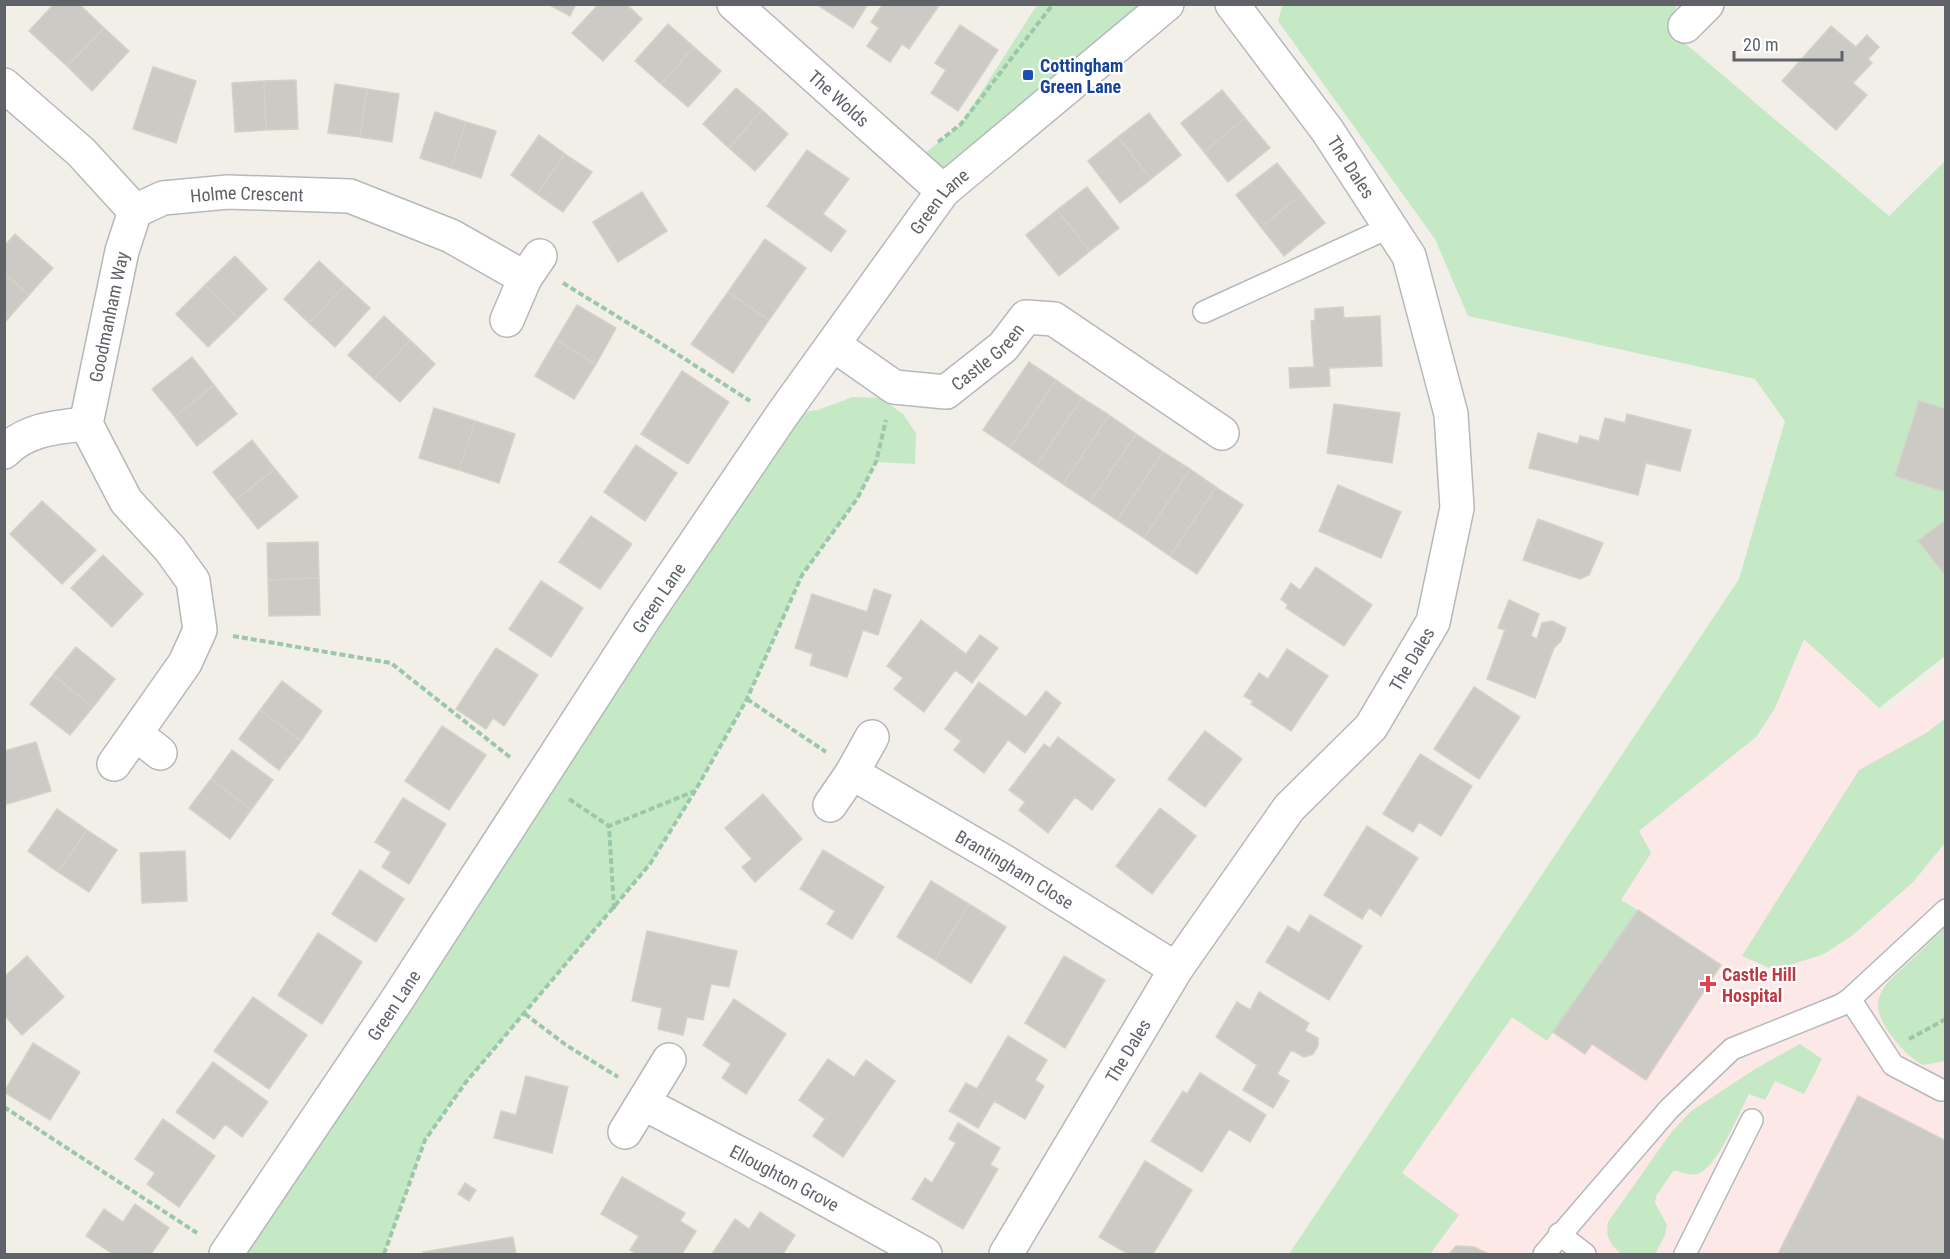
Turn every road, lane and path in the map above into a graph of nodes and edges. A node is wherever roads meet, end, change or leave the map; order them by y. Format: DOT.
graph roads {
  1 [pos="734,4"];
  2 [pos="1053,4"];
  3 [pos="1167,4"];
  4 [pos="1232,4"];
  5 [pos="4,85"];
  6 [pos="912,164"];
  7 [pos="943,192"];
  8 [pos="135,212"];
  9 [pos="1390,227"];
  10 [pos="533,267"];
  11 [pos="1204,312"];
  12 [pos="507,320"];
  13 [pos="834,345"];
  14 [pos="894,387"];
  15 [pos="753,403"];
  16 [pos="86,424"];
  17 [pos="1222,433"];
  18 [pos="4,452"];
  19 [pos="200,630"];
  20 [pos="747,699"];
  21 [pos="872,737"];
  22 [pos="114,764"];
  23 [pos="852,773"];
  24 [pos="540,779"];
  25 [pos="695,790"];
  26 [pos="830,806"];
  27 [pos="609,826"];
  28 [pos="614,909"];
  29 [pos="1946,910"];
  30 [pos="1176,969"];
  31 [pos="1850,999"];
  32 [pos="525,1014"];
  33 [pos="1946,1019"];
  34 [pos="1900,1044"];
  35 [pos="669,1060"];
  36 [pos="1941,1090"];
  37 [pos="643,1103"];
  38 [pos="4,1107"];
  39 [pos="1752,1120"];
  40 [pos="625,1131"];
  41 [pos="1559,1234"];
  42 [pos="228,1252"];
  43 [pos="384,1254"];
  44 [pos="925,1254"];
  45 [pos="1006,1254"];
  46 [pos="1544,1254"];
  47 [pos="1585,1254"];
  48 [pos="1685,1254"];
  1 -- 6 [label="street, The Wolds"];
  2 -- 6 [label="path"];
  3 -- 7 [label="street, Green Lane"];
  4 -- 9 [label="street, The Dales"];
  5 -- 8 [label="street"];
  6 -- 7 [label="street, The Wolds"];
  7 -- 13 [label="street, Green Lane"];
  8 -- 10 [label="street, Holme Crescent"];
  8 -- 16 [label="street, Goodmanham Way"];
  9 -- 11 [label="lane"];
  9 -- 30 [label="street, The Dales"];
  10 -- 12 [label="street"];
  10 -- 15 [label="path"];
  13 -- 14 [label="street, Castle Green"];
  13 -- 24 [label="street, Green Lane"];
  14 -- 17 [label="street, Castle Green"];
  14 -- 20 [label="path"];
  16 -- 18 [label="street"];
  16 -- 19 [label="street"];
  19 -- 22 [label="street"];
  19 -- 24 [label="path"];
  20 -- 23 [label="path"];
  20 -- 25 [label="path"];
  21 -- 23 [label="street"];
  23 -- 26 [label="street"];
  23 -- 30 [label="street, Brantingham Close"];
  24 -- 27 [label="path"];
  24 -- 42 [label="street, Green Lane"];
  25 -- 27 [label="path"];
  25 -- 28 [label="path"];
  27 -- 28 [label="path"];
  28 -- 32 [label="path"];
  29 -- 31 [label="lane"];
  30 -- 45 [label="street, The Dales"];
  31 -- 36 [label="lane"];
  31 -- 41 [label="lane"];
  32 -- 37 [label="path"];
  32 -- 43 [label="path"];
  33 -- 34 [label="path"];
  35 -- 37 [label="street"];
  37 -- 40 [label="street"];
  37 -- 44 [label="street, Elloughton Grove"];
  38 -- 42 [label="path"];
  39 -- 48 [label="lane"];
  41 -- 46 [label="lane"];
  41 -- 47 [label="lane"];
}
